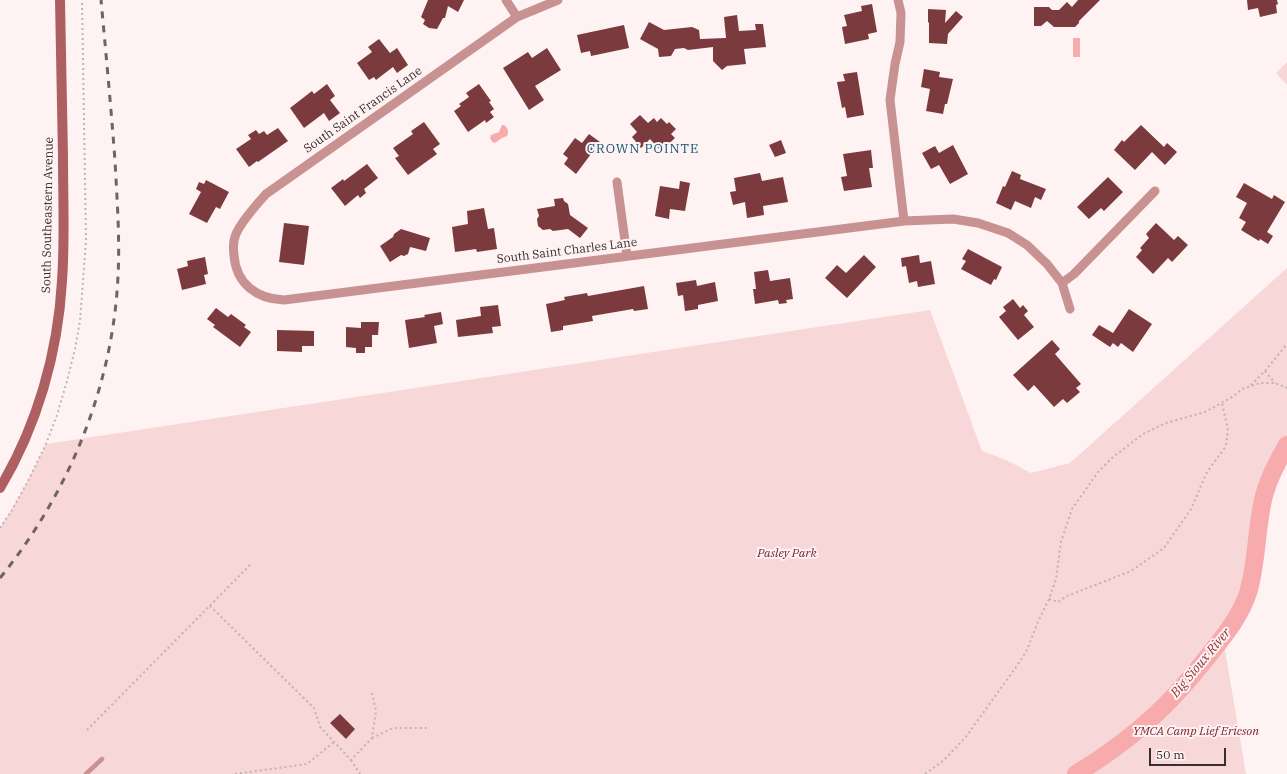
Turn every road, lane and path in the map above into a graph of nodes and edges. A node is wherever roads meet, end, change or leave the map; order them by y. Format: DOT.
graph roads {
  1 [pos="60,0"];
  2 [pos="82,0"];
  3 [pos="506,0"];
  4 [pos="558,0"];
  5 [pos="898,0"];
  6 [pos="516,17"];
  7 [pos="617,182"];
  8 [pos="1155,190"];
  9 [pos="904,221"];
  10 [pos="627,256"];
  11 [pos="240,278"];
  12 [pos="1062,283"];
  13 [pos="1070,309"];
  14 [pos="1287,344"];
  15 [pos="1265,371"];
  16 [pos="1275,383"];
  17 [pos="1250,386"];
  18 [pos="1287,388"];
  19 [pos="1222,403"];
  20 [pos="0,488"];
  21 [pos="0,528"];
  22 [pos="251,564"];
  23 [pos="1049,599"];
  24 [pos="210,606"];
  25 [pos="372,693"];
  26 [pos="428,728"];
  27 [pos="87,730"];
  28 [pos="372,738"];
  29 [pos="334,742"];
  30 [pos="102,759"];
  31 [pos="351,760"];
  32 [pos="86,774"];
  33 [pos="235,774"];
  34 [pos="360,774"];
  35 [pos="925,774"];
  1 -- 20 [label="main road, South Southeastern Avenue"];
  2 -- 21 [label="path"];
  3 -- 6 [label="street"];
  4 -- 6 [label="street, South Saint Francis Lane"];
  5 -- 9 [label="street"];
  6 -- 11 [label="street, South Saint Francis Lane"];
  7 -- 10 [label="street"];
  8 -- 12 [label="street"];
  9 -- 10 [label="street, South Saint Charles Lane"];
  9 -- 12 [label="street, South Saint Charles Lane"];
  10 -- 11 [label="street, South Saint Charles Lane"];
  12 -- 13 [label="street, South Saint Charles Lane"];
  14 -- 15 [label="path"];
  15 -- 16 [label="path"];
  15 -- 17 [label="path"];
  16 -- 17 [label="path"];
  16 -- 18 [label="path"];
  17 -- 19 [label="path"];
  19 -- 23 [label="path"];
  19 -- 23 [label="path"];
  22 -- 24 [label="path"];
  23 -- 35 [label="path"];
  24 -- 27 [label="path"];
  24 -- 29 [label="path"];
  25 -- 28 [label="path"];
  26 -- 28 [label="path"];
  28 -- 31 [label="path"];
  29 -- 31 [label="path"];
  29 -- 33 [label="path"];
  30 -- 32 [label="lane"];
  31 -- 34 [label="path"];
}
